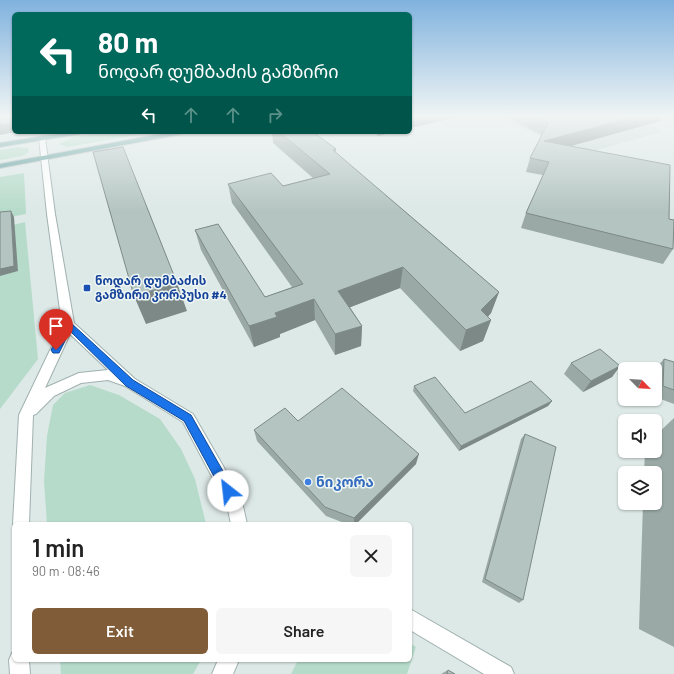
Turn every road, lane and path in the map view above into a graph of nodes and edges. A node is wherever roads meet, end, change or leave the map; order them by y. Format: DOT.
graph roads {
  1 [pos="43,148"];
  2 [pos="91,148"];
  3 [pos="44,157"];
  4 [pos="0,166"];
  5 [pos="68,325"];
  6 [pos="130,383"];
  7 [pos="26,415"];
  8 [pos="21,522"];
  9 [pos="238,522"];
  10 [pos="412,620"];
  11 [pos="19,662"];
  12 [pos="228,662"];
  13 [pos="20,674"];
  14 [pos="222,674"];
  15 [pos="504,674"];
  1 -- 3 [label="street"];
  2 -- 3 [label="main road"];
  3 -- 4 [label="main road"];
  3 -- 5 [label="street"];
  5 -- 6 [label="street"];
  5 -- 7 [label="street"];
  6 -- 7 [label="street"];
  6 -- 9 [label="street"];
  7 -- 8 [label="street"];
  10 -- 15 [label="street"];
  11 -- 13 [label="street"];
  12 -- 14 [label="street"];
}
